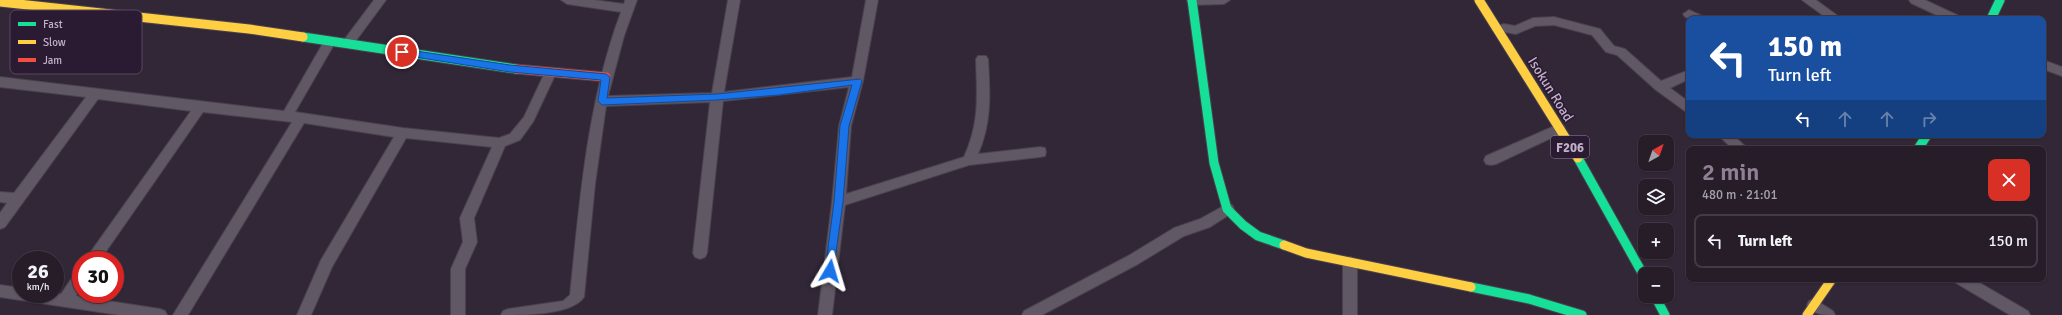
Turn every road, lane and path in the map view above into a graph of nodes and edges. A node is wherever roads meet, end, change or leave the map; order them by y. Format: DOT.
graph roads {
  1 [pos="380,0"];
  2 [pos="567,0"];
  3 [pos="734,0"];
  4 [pos="872,0"];
  5 [pos="1224,0"];
  6 [pos="1479,0"];
  7 [pos="1808,0"];
  8 [pos="1915,0"];
  9 [pos="2000,0"];
  10 [pos="1192,1"];
  11 [pos="0,2"];
  12 [pos="629,5"];
  13 [pos="74,10"];
  14 [pos="1832,16"];
  15 [pos="1949,16"];
  16 [pos="1992,16"];
  17 [pos="142,17"];
  18 [pos="1498,30"];
  19 [pos="330,42"];
  20 [pos="348,43"];
  21 [pos="982,59"];
  22 [pos="2046,65"];
  23 [pos="552,71"];
  24 [pos="2062,72"];
  25 [pos="1686,75"];
  26 [pos="606,77"];
  27 [pos="857,81"];
  28 [pos="1,83"];
  29 [pos="1660,87"];
  30 [pos="95,94"];
  31 [pos="717,97"];
  32 [pos="602,101"];
  33 [pos="200,107"];
  34 [pos="1686,107"];
  35 [pos="287,116"];
  36 [pos="301,118"];
  37 [pos="1559,129"];
  38 [pos="403,134"];
  39 [pos="1728,138"];
  40 [pos="500,143"];
  41 [pos="1738,146"];
  42 [pos="1040,152"];
  43 [pos="969,160"];
  44 [pos="1492,160"];
  45 [pos="0,197"];
  46 [pos="18,199"];
  47 [pos="839,202"];
  48 [pos="1227,209"];
  49 [pos="0,223"];
  50 [pos="98,251"];
  51 [pos="700,253"];
  52 [pos="1350,263"];
  53 [pos="1639,267"];
  54 [pos="1830,282"];
  55 [pos="1967,282"];
  56 [pos="72,290"];
  57 [pos="0,291"];
  58 [pos="12,293"];
  59 [pos="64,302"];
  60 [pos="1659,303"];
  61 [pos="1810,310"];
  62 [pos="160,315"];
  63 [pos="180,315"];
  64 [pos="304,315"];
  65 [pos="458,315"];
  66 [pos="508,315"];
  67 [pos="825,315"];
  68 [pos="1029,315"];
  69 [pos="1350,315"];
  70 [pos="1582,315"];
  71 [pos="1665,315"];
  72 [pos="1828,315"];
  73 [pos="2023,315"];
  1 -- 20 [label="street"];
  2 -- 12 [label="street"];
  3 -- 31 [label="street"];
  4 -- 27 [label="street"];
  5 -- 10 [label="street"];
  6 -- 18 [label="street, Isokun Road / F206"];
  7 -- 14 [label="street"];
  8 -- 15 [label="street"];
  9 -- 16 [label="street"];
  10 -- 48 [label="street"];
  11 -- 13 [label="street"];
  12 -- 26 [label="street"];
  17 -- 19 [label="street"];
  18 -- 29 [label="street"];
  18 -- 37 [label="street, Isokun Road / F206"];
  19 -- 20 [label="street"];
  19 -- 35 [label="street"];
  20 -- 23 [label="street"];
  21 -- 43 [label="street"];
  22 -- 24 [label="street"];
  23 -- 26 [label="street"];
  23 -- 40 [label="street"];
  25 -- 29 [label="street"];
  26 -- 32 [label="street"];
  27 -- 31 [label="street"];
  27 -- 47 [label="street"];
  28 -- 30 [label="street"];
  29 -- 34 [label="street"];
  30 -- 33 [label="street"];
  30 -- 46 [label="street"];
  31 -- 32 [label="street"];
  31 -- 51 [label="street"];
  32 -- 66 [label="street"];
  33 -- 35 [label="street"];
  33 -- 50 [label="street"];
  35 -- 36 [label="street"];
  36 -- 38 [label="street"];
  36 -- 63 [label="street"];
  37 -- 44 [label="street"];
  37 -- 53 [label="street, Isokun Road / F206"];
  38 -- 40 [label="street"];
  38 -- 64 [label="street"];
  39 -- 41 [label="street"];
  40 -- 65 [label="street"];
  42 -- 43 [label="street"];
  43 -- 47 [label="street"];
  45 -- 46 [label="street"];
  46 -- 49 [label="street"];
  47 -- 67 [label="street"];
  48 -- 52 [label="street"];
  48 -- 68 [label="street"];
  52 -- 69 [label="street"];
  52 -- 70 [label="street"];
  54 -- 61 [label="street"];
  55 -- 73 [label="street"];
  56 -- 59 [label="street"];
  57 -- 58 [label="street"];
  59 -- 62 [label="street"];
  60 -- 71 [label="street"];
  61 -- 72 [label="street"];
}
